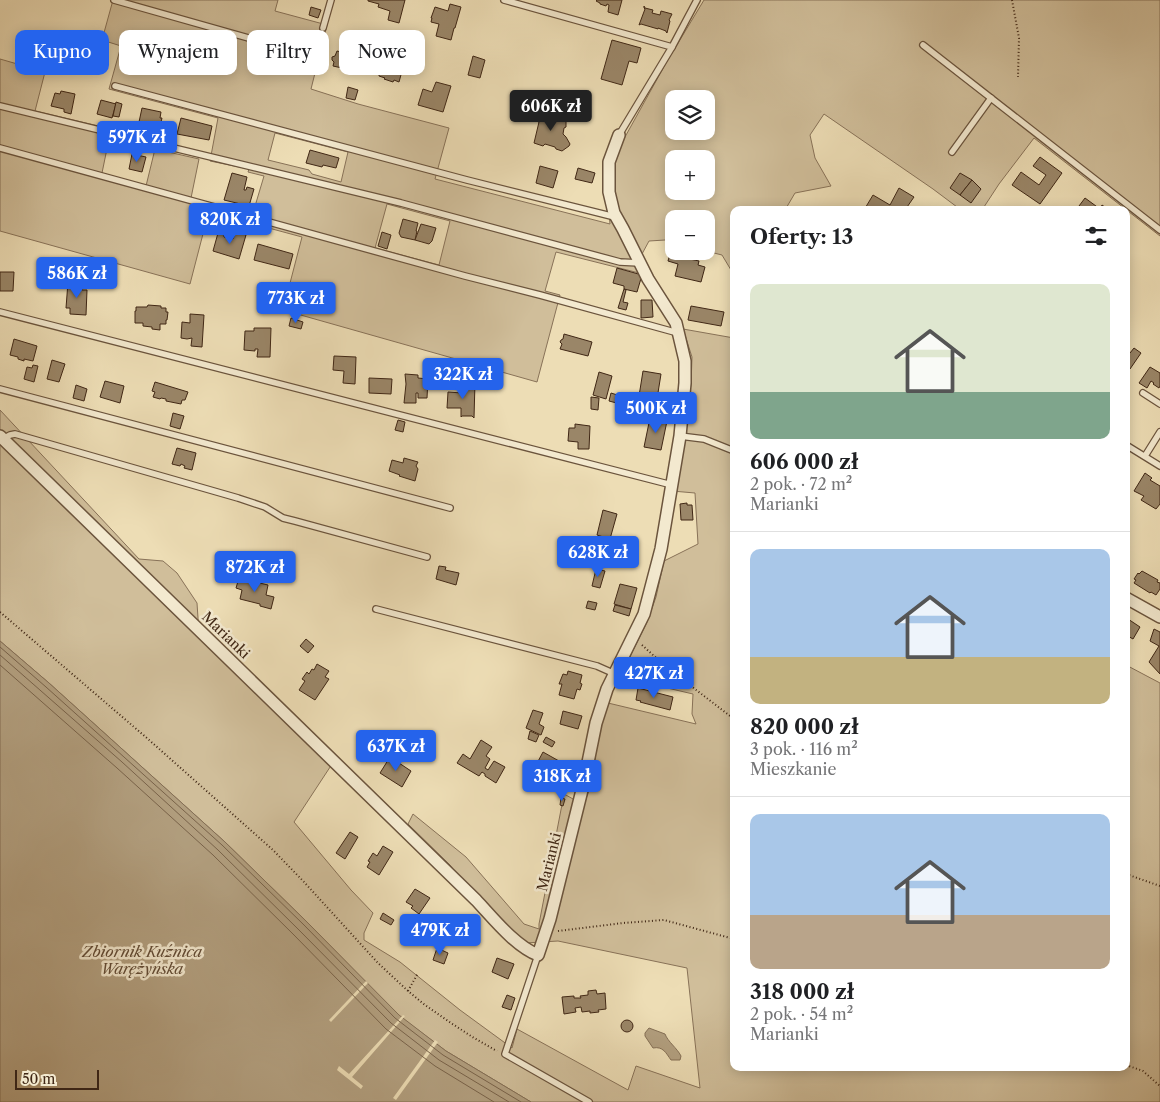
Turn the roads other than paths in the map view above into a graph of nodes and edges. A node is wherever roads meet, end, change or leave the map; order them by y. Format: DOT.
graph roads {
  1 [pos="114,0"];
  2 [pos="331,0"];
  3 [pos="504,0"];
  4 [pos="696,0"];
  5 [pos="323,28"];
  6 [pos="247,38"];
  7 [pos="923,45"];
  8 [pos="672,47"];
  9 [pos="115,86"];
  10 [pos="991,98"];
  11 [pos="0,106"];
  12 [pos="619,135"];
  13 [pos="0,148"];
  14 [pos="952,152"];
  15 [pos="1129,206"];
  16 [pos="1130,207"];
  17 [pos="617,217"];
  18 [pos="1160,230"];
  19 [pos="640,263"];
  20 [pos="0,312"];
  21 [pos="679,334"];
  22 [pos="0,389"];
  23 [pos="1143,393"];
  24 [pos="1160,404"];
  25 [pos="1160,432"];
  26 [pos="680,436"];
  27 [pos="2,437"];
  28 [pos="1130,447"];
  29 [pos="730,449"];
  30 [pos="1145,456"];
  31 [pos="1160,466"];
  32 [pos="672,486"];
  33 [pos="450,508"];
  34 [pos="427,557"];
  35 [pos="1130,600"];
  36 [pos="376,609"];
  37 [pos="1160,618"];
  38 [pos="615,674"];
  39 [pos="538,955"];
  40 [pos="589,1102"];
  1 -- 6 [label="lane"];
  2 -- 5 [label="lane"];
  3 -- 8 [label="lane"];
  4 -- 8 [label="lane, Marianki"];
  7 -- 10 [label="lane"];
  8 -- 12 [label="lane, Marianki"];
  9 -- 17 [label="lane"];
  10 -- 14 [label="lane"];
  10 -- 15 [label="lane"];
  11 -- 19 [label="lane"];
  12 -- 17 [label="street, Marianki"];
  13 -- 21 [label="lane"];
  16 -- 18 [label="lane"];
  17 -- 19 [label="street, Marianki"];
  19 -- 21 [label="street, Marianki"];
  20 -- 32 [label="lane"];
  21 -- 26 [label="street, Marianki"];
  22 -- 33 [label="lane"];
  23 -- 24 [label="lane"];
  25 -- 30 [label="lane"];
  26 -- 29 [label="lane"];
  26 -- 32 [label="street, Marianki"];
  27 -- 34 [label="lane"];
  27 -- 39 [label="street, Marianki"];
  28 -- 30 [label="lane"];
  30 -- 31 [label="lane"];
  32 -- 38 [label="street, Marianki"];
  35 -- 37 [label="street"];
  36 -- 38 [label="lane"];
  38 -- 39 [label="street, Marianki"];
  39 -- 40 [label="lane"];
}
